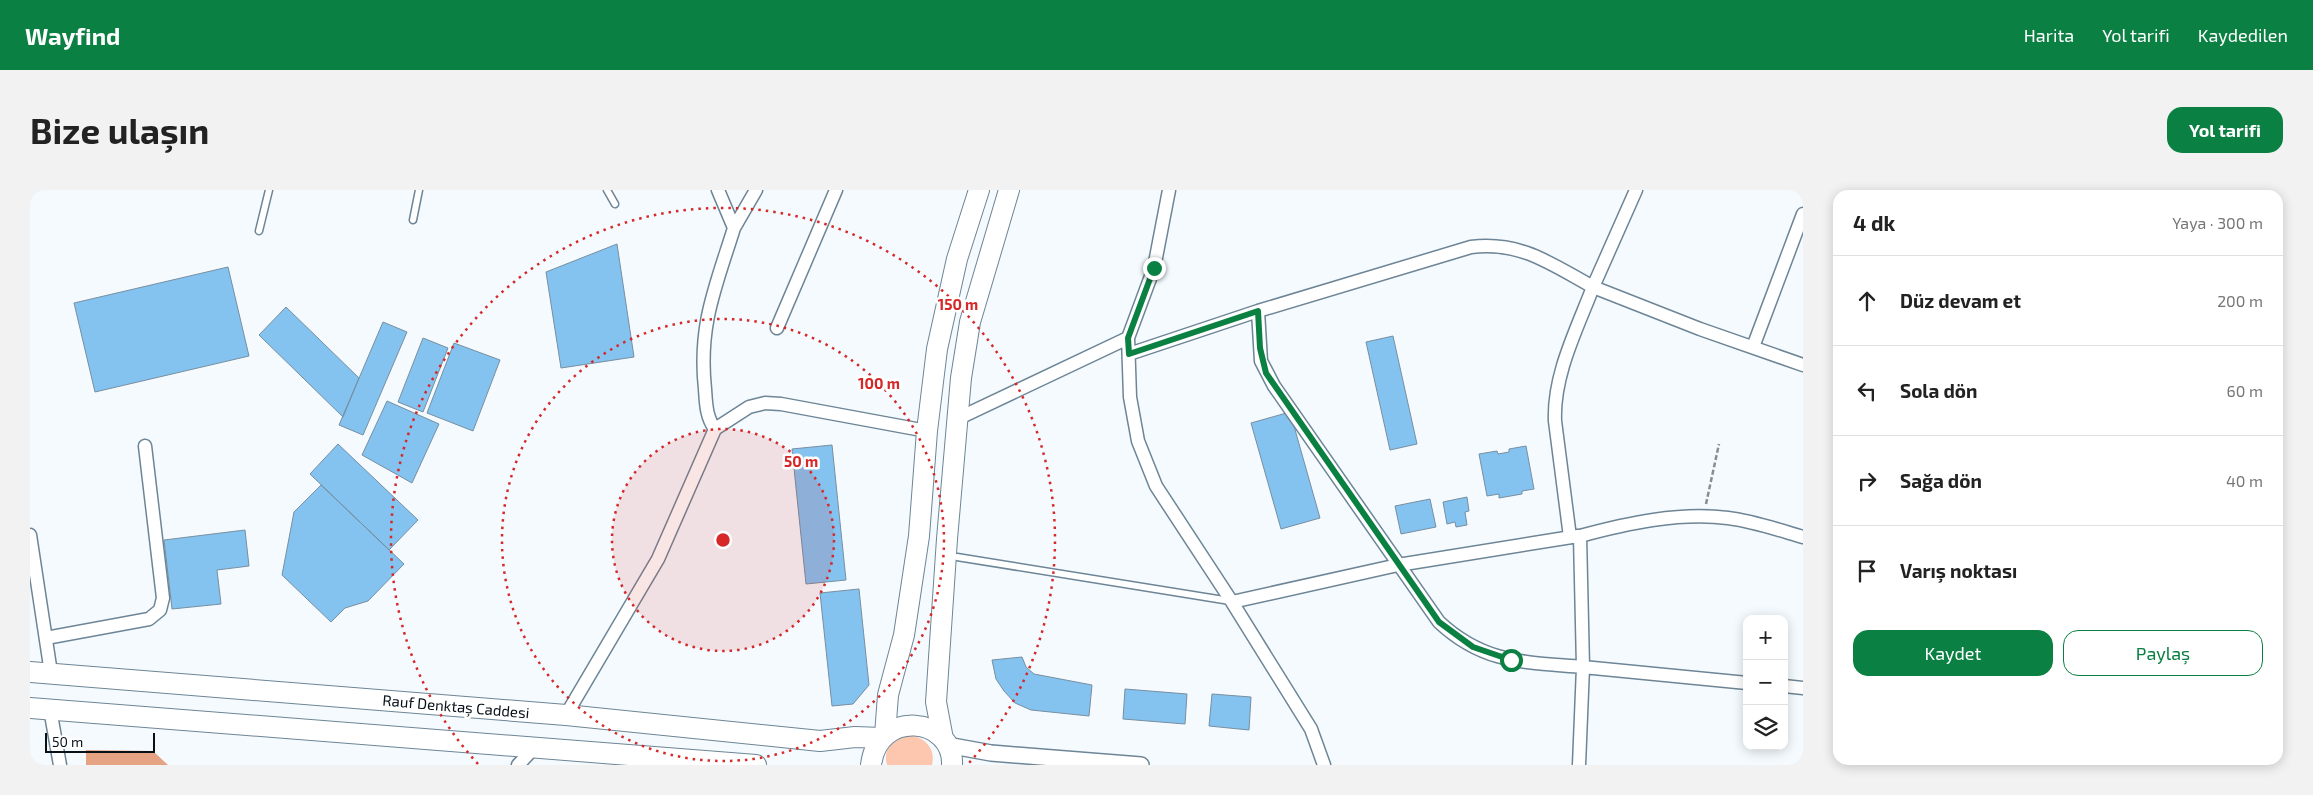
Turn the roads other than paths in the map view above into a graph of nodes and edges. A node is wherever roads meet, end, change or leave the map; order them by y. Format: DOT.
graph roads {
  1 [pos="270,190"];
  2 [pos="419,190"];
  3 [pos="607,190"];
  4 [pos="718,190"];
  5 [pos="756,190"];
  6 [pos="836,190"];
  7 [pos="979,190"];
  8 [pos="1008,190"];
  9 [pos="1168,190"];
  10 [pos="1636,190"];
  11 [pos="615,204"];
  12 [pos="1803,214"];
  13 [pos="413,220"];
  14 [pos="734,228"];
  15 [pos="258,231"];
  16 [pos="1593,287"];
  17 [pos="1258,311"];
  18 [pos="777,328"];
  19 [pos="1128,338"];
  20 [pos="1753,347"];
  21 [pos="1129,354"];
  22 [pos="1803,365"];
  23 [pos="957,419"];
  24 [pos="715,429"];
  25 [pos="927,431"];
  26 [pos="145,446"];
  27 [pos="30,535"];
  28 [pos="1575,537"];
  29 [pos="1803,537"];
  30 [pos="957,557"];
  31 [pos="1398,565"];
  32 [pos="1232,602"];
  33 [pos="46,638"];
  34 [pos="1584,667"];
  35 [pos="30,672"];
  36 [pos="51,673"];
  37 [pos="1743,683"];
  38 [pos="1788,686"];
  39 [pos="1803,688"];
  40 [pos="30,708"];
  41 [pos="50,709"];
  42 [pos="566,715"];
  43 [pos="884,737"];
  44 [pos="945,742"];
  45 [pos="534,748"];
  46 [pos="60,765"];
  47 [pos="518,765"];
  48 [pos="756,765"];
  49 [pos="871,765"];
  50 [pos="952,765"];
  51 [pos="1142,765"];
  52 [pos="1324,765"];
  53 [pos="1579,765"];
  1 -- 15 [label="lane"];
  2 -- 13 [label="lane"];
  3 -- 11 [label="lane"];
  4 -- 14 [label="street"];
  5 -- 14 [label="street"];
  6 -- 18 [label="street"];
  7 -- 25 [label="main road"];
  8 -- 23 [label="main road"];
  9 -- 19 [label="street"];
  10 -- 16 [label="street"];
  12 -- 20 [label="street"];
  14 -- 24 [label="street"];
  16 -- 17 [label="street"];
  16 -- 20 [label="street"];
  16 -- 28 [label="street"];
  17 -- 21 [label="street"];
  17 -- 31 [label="street"];
  19 -- 21 [label="street"];
  19 -- 23 [label="street"];
  20 -- 22 [label="street"];
  21 -- 32 [label="street"];
  23 -- 44 [label="main road"];
  24 -- 25 [label="street"];
  24 -- 42 [label="street"];
  25 -- 43 [label="main road"];
  26 -- 33 [label="street"];
  27 -- 33 [label="street"];
  28 -- 29 [label="street"];
  28 -- 31 [label="street"];
  28 -- 34 [label="street"];
  30 -- 32 [label="lane"];
  31 -- 32 [label="street"];
  31 -- 34 [label="street"];
  32 -- 52 [label="street"];
  33 -- 36 [label="street"];
  34 -- 37 [label="street"];
  34 -- 53 [label="street"];
  35 -- 36 [label="main road, Rauf Denktaş Caddesi"];
  36 -- 42 [label="main road, Rauf Denktaş Caddesi"];
  38 -- 39 [label="street"];
  40 -- 41 [label="main road"];
  41 -- 45 [label="main road"];
  41 -- 46 [label="street"];
  42 -- 43 [label="main road, Rauf Denktaş Caddesi"];
  43 -- 44 [label="main road"];
  43 -- 49 [label="main road"];
  44 -- 50 [label="main road"];
  44 -- 51 [label="street"];
  45 -- 47 [label="street"];
  45 -- 48 [label="main road"];
}
